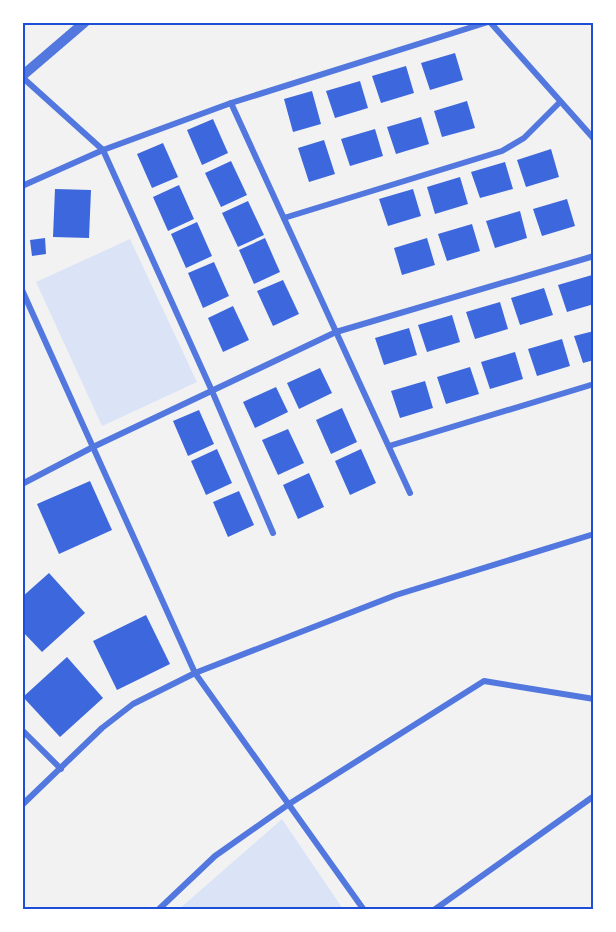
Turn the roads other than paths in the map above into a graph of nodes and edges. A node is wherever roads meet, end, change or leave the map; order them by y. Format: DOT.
graph roads {
  1 [pos="85,22"];
  2 [pos="489,22"];
  3 [pos="22,76"];
  4 [pos="560,102"];
  5 [pos="231,103"];
  6 [pos="594,139"];
  7 [pos="103,150"];
  8 [pos="22,186"];
  9 [pos="284,218"];
  10 [pos="594,256"];
  11 [pos="22,290"];
  12 [pos="336,332"];
  13 [pos="594,384"];
  14 [pos="212,391"];
  15 [pos="388,446"];
  16 [pos="93,447"];
  17 [pos="22,484"];
  18 [pos="410,493"];
  19 [pos="273,533"];
  20 [pos="594,534"];
  21 [pos="195,673"];
  22 [pos="594,699"];
  23 [pos="22,730"];
  24 [pos="61,769"];
  25 [pos="594,796"];
  26 [pos="290,804"];
  27 [pos="22,806"];
  28 [pos="158,909"];
  29 [pos="364,909"];
  30 [pos="434,909"];
  1 -- 3 [label="street"];
  2 -- 4 [label="street"];
  2 -- 5 [label="street"];
  3 -- 7 [label="street"];
  4 -- 6 [label="street"];
  4 -- 9 [label="street"];
  5 -- 7 [label="street"];
  5 -- 9 [label="street"];
  7 -- 8 [label="street"];
  7 -- 14 [label="street"];
  9 -- 12 [label="street"];
  10 -- 12 [label="street"];
  11 -- 16 [label="street"];
  12 -- 14 [label="street"];
  12 -- 15 [label="street"];
  13 -- 15 [label="street"];
  14 -- 16 [label="street"];
  14 -- 19 [label="street"];
  15 -- 18 [label="street"];
  16 -- 17 [label="street"];
  16 -- 21 [label="street"];
  20 -- 21 [label="street"];
  21 -- 24 [label="street"];
  21 -- 26 [label="street"];
  22 -- 26 [label="street"];
  23 -- 24 [label="street"];
  24 -- 27 [label="street"];
  25 -- 30 [label="street"];
  26 -- 28 [label="street"];
  26 -- 29 [label="street"];
}
